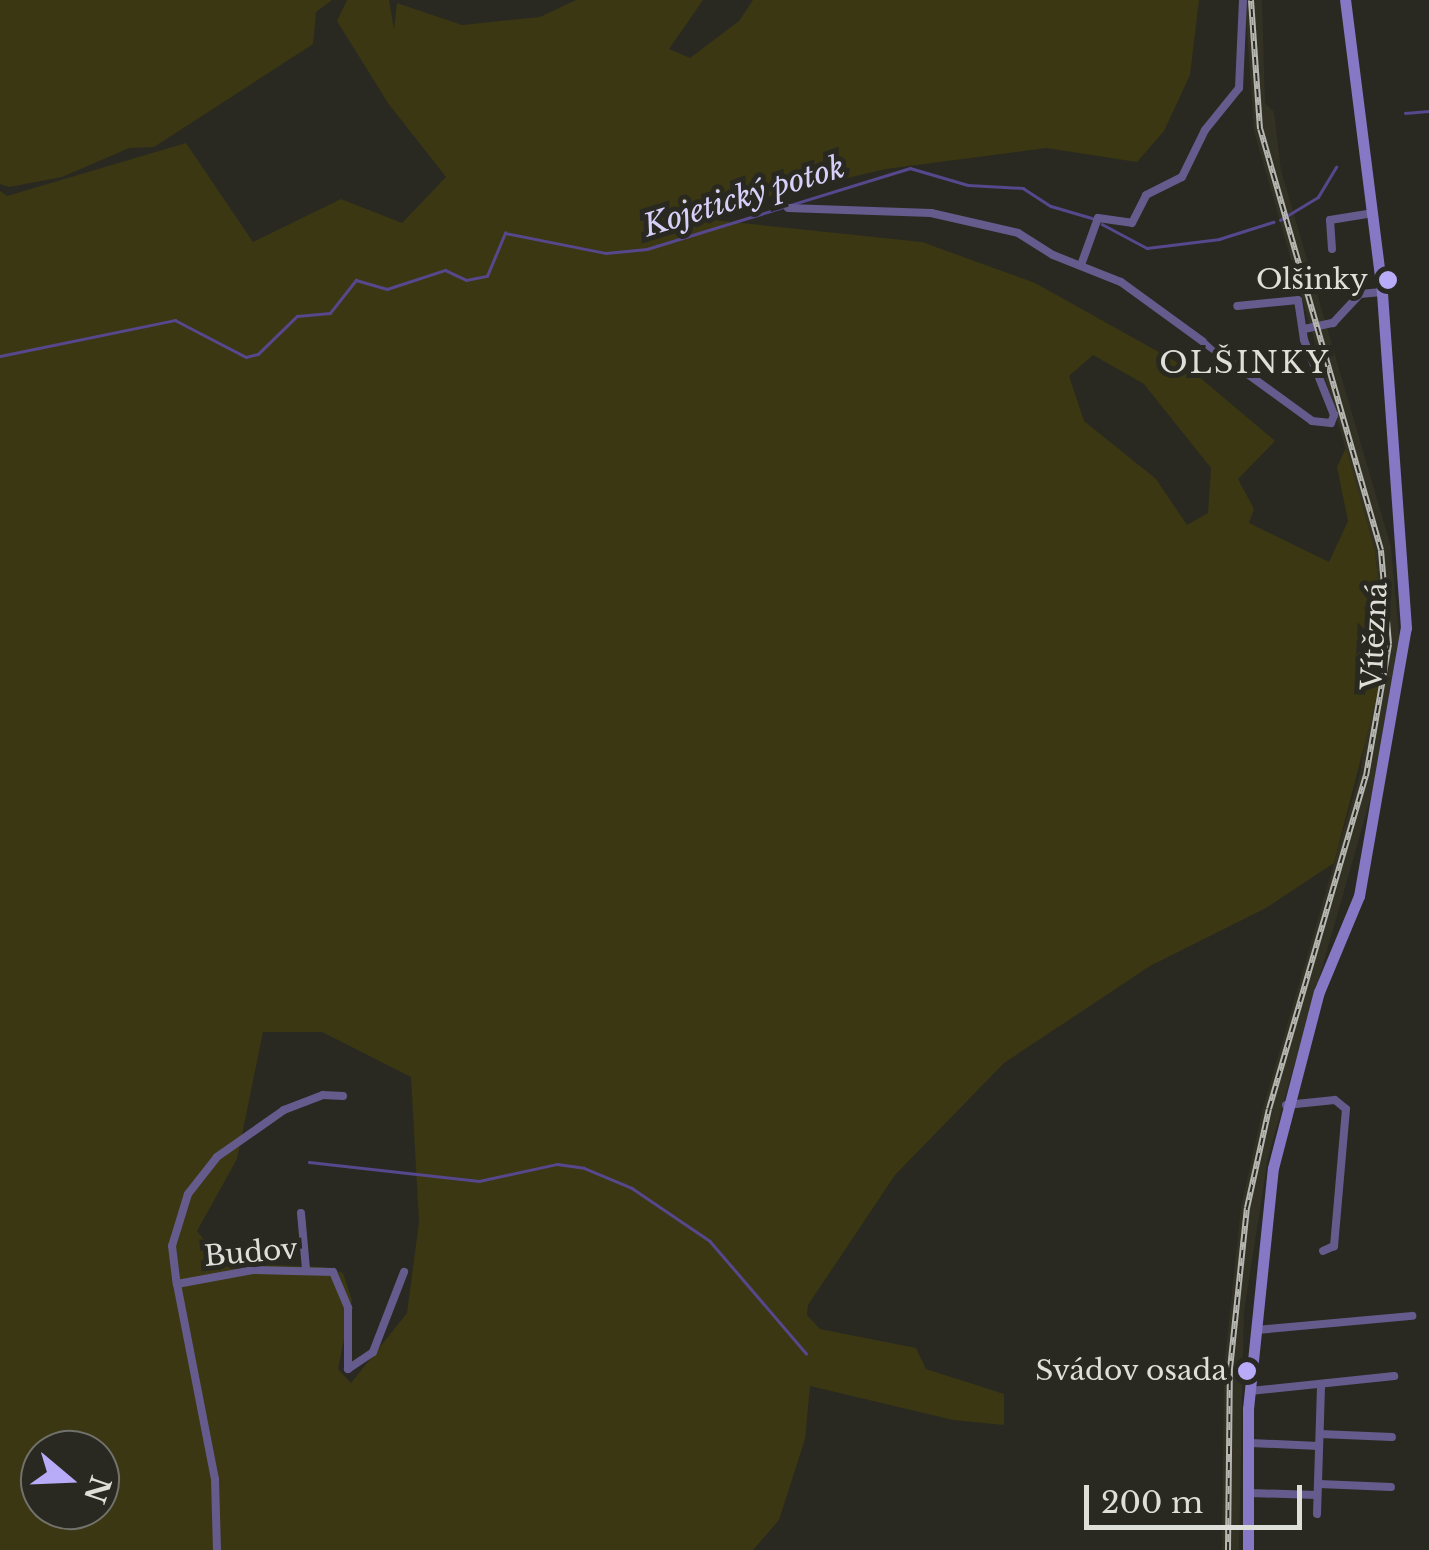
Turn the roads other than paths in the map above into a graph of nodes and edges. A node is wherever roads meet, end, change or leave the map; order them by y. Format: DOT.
graph roads {
  1 [pos="1243,0"];
  2 [pos="1345,0"];
  3 [pos="788,208"];
  4 [pos="1373,213"];
  5 [pos="1332,249"];
  6 [pos="1081,265"];
  7 [pos="1382,292"];
  8 [pos="1238,306"];
  9 [pos="1304,329"];
  10 [pos="343,1096"];
  11 [pos="1286,1105"];
  12 [pos="302,1213"];
  13 [pos="1334,1246"];
  14 [pos="1346,1248"];
  15 [pos="1323,1251"];
  16 [pos="306,1269"];
  17 [pos="404,1272"];
  18 [pos="177,1284"];
  19 [pos="1412,1316"];
  20 [pos="1257,1330"];
  21 [pos="1394,1376"];
  22 [pos="1321,1384"];
  23 [pos="1250,1391"];
  24 [pos="1320,1434"];
  25 [pos="1392,1438"];
  26 [pos="1251,1443"];
  27 [pos="1319,1446"];
  28 [pos="1319,1484"];
  29 [pos="1391,1487"];
  30 [pos="1250,1493"];
  31 [pos="1317,1496"];
  32 [pos="1317,1514"];
  33 [pos="217,1550"];
  34 [pos="1248,1550"];
  1 -- 6 [label="street"];
  2 -- 4 [label="main road, Vítězná"];
  3 -- 6 [label="street"];
  4 -- 5 [label="street"];
  4 -- 7 [label="main road, Vítězná"];
  6 -- 9 [label="street"];
  7 -- 9 [label="street"];
  7 -- 11 [label="main road, Vítězná"];
  8 -- 9 [label="street"];
  10 -- 18 [label="street, Budov"];
  11 -- 13 [label="street"];
  11 -- 20 [label="main road, Vítězná"];
  12 -- 16 [label="street"];
  13 -- 14 [label="street"];
  13 -- 15 [label="street"];
  16 -- 17 [label="street, Budov"];
  16 -- 18 [label="street, Budov"];
  18 -- 33 [label="street"];
  19 -- 20 [label="street"];
  20 -- 23 [label="main road, Vítězná"];
  21 -- 22 [label="street"];
  22 -- 23 [label="street"];
  22 -- 24 [label="street"];
  23 -- 34 [label="main road, Vítězná"];
  24 -- 25 [label="street"];
  24 -- 27 [label="street"];
  26 -- 27 [label="street"];
  27 -- 28 [label="street"];
  28 -- 29 [label="street"];
  28 -- 31 [label="street"];
  30 -- 31 [label="street"];
  31 -- 32 [label="street"];
}
